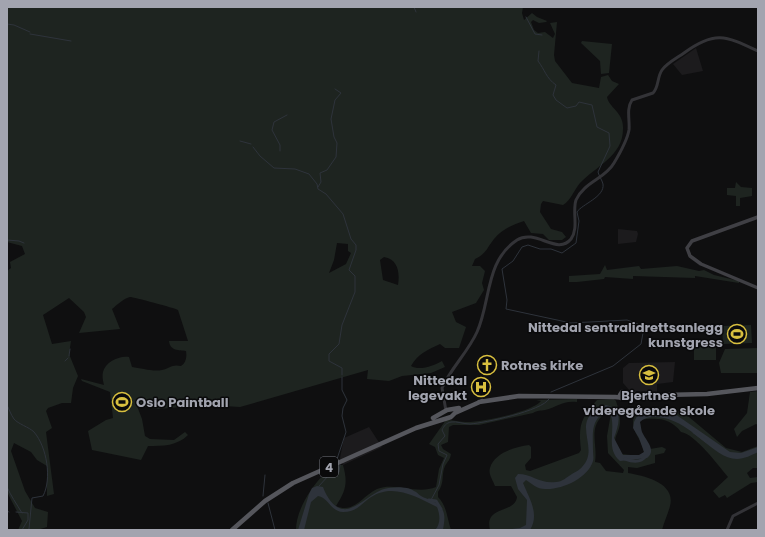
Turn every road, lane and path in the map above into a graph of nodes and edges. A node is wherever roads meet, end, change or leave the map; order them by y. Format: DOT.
graph roads {
  1 [pos="757,50"];
  2 [pos="758,217"];
  3 [pos="758,288"];
  4 [pos="758,388"];
  5 [pos="449,412"];
  6 [pos="758,503"];
  7 [pos="232,530"];
  8 [pos="727,530"];
  1 -- 5 [label="street"];
  2 -- 3 [label="main road"];
  4 -- 5 [label="highway, 4"];
  5 -- 7 [label="highway, 4"];
  6 -- 8 [label="street"];
}
